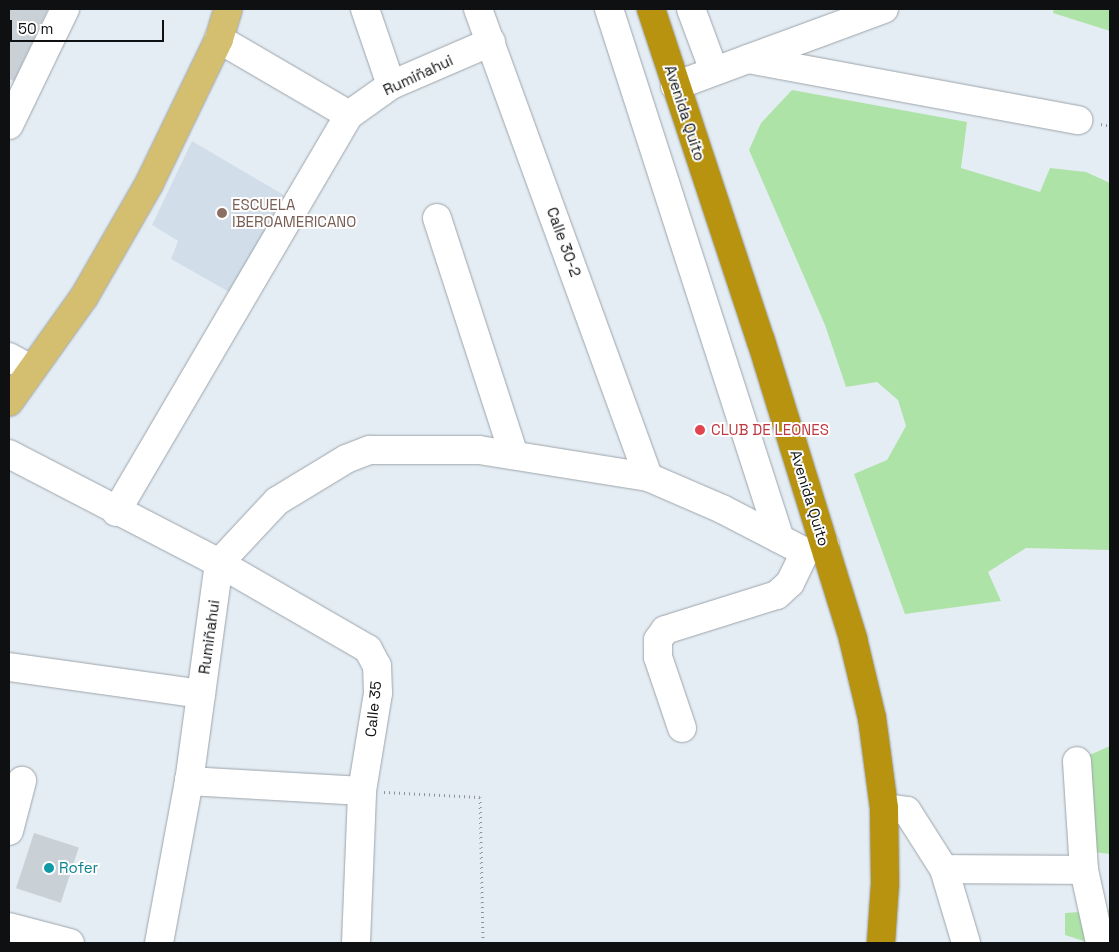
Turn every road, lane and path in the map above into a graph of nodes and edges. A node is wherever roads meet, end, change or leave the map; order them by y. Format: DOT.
graph roads {
  1 [pos="65,9"];
  2 [pos="228,9"];
  3 [pos="365,9"];
  4 [pos="478,9"];
  5 [pos="609,9"];
  6 [pos="651,9"];
  7 [pos="691,9"];
  8 [pos="884,9"];
  9 [pos="219,39"];
  10 [pos="491,42"];
  11 [pos="748,59"];
  12 [pos="714,71"];
  13 [pos="390,85"];
  14 [pos="676,86"];
  15 [pos="349,115"];
  16 [pos="1078,120"];
  17 [pos="9,125"];
  18 [pos="437,218"];
  19 [pos="20,363"];
  20 [pos="9,402"];
  21 [pos="9,454"];
  22 [pos="514,455"];
  23 [pos="648,477"];
  24 [pos="116,512"];
  25 [pos="780,539"];
  26 [pos="815,549"];
  27 [pos="219,563"];
  28 [pos="9,667"];
  29 [pos="201,694"];
  30 [pos="682,728"];
  31 [pos="1076,761"];
  32 [pos="22,781"];
  33 [pos="189,781"];
  34 [pos="362,790"];
  35 [pos="884,808"];
  36 [pos="9,831"];
  37 [pos="944,869"];
  38 [pos="1084,870"];
  39 [pos="9,927"];
  40 [pos="70,943"];
  41 [pos="159,943"];
  42 [pos="356,943"];
  43 [pos="483,943"];
  44 [pos="881,943"];
  45 [pos="966,943"];
  46 [pos="1100,943"];
  1 -- 17 [label="street"];
  2 -- 9 [label="main road"];
  3 -- 13 [label="street"];
  4 -- 10 [label="street, Calle 30-2"];
  5 -- 25 [label="street"];
  6 -- 14 [label="highway, Avenida Quito"];
  7 -- 12 [label="street"];
  8 -- 11 [label="street"];
  9 -- 15 [label="street"];
  9 -- 19 [label="main road"];
  10 -- 13 [label="street, Rumiñahui"];
  10 -- 23 [label="street, Calle 30-2"];
  11 -- 12 [label="street"];
  11 -- 16 [label="street"];
  12 -- 14 [label="street"];
  13 -- 15 [label="street, Rumiñahui"];
  14 -- 26 [label="highway, Avenida Quito"];
  15 -- 24 [label="street"];
  18 -- 22 [label="street"];
  19 -- 20 [label="main road"];
  21 -- 24 [label="street"];
  22 -- 23 [label="street"];
  22 -- 27 [label="street"];
  23 -- 25 [label="street"];
  24 -- 27 [label="street"];
  25 -- 26 [label="street"];
  26 -- 30 [label="street"];
  26 -- 35 [label="highway, Avenida Quito"];
  27 -- 29 [label="street, Rumiñahui"];
  27 -- 34 [label="street, Calle 35"];
  28 -- 29 [label="street"];
  29 -- 33 [label="street, Rumiñahui"];
  31 -- 38 [label="street"];
  32 -- 36 [label="street"];
  33 -- 34 [label="street"];
  33 -- 41 [label="street, Rumiñahui"];
  34 -- 42 [label="street, Calle 35"];
  34 -- 43 [label="path"];
  35 -- 37 [label="street"];
  35 -- 44 [label="highway, Avenida Quito"];
  37 -- 38 [label="street"];
  37 -- 45 [label="street"];
  38 -- 46 [label="street"];
  39 -- 40 [label="street"];
}
